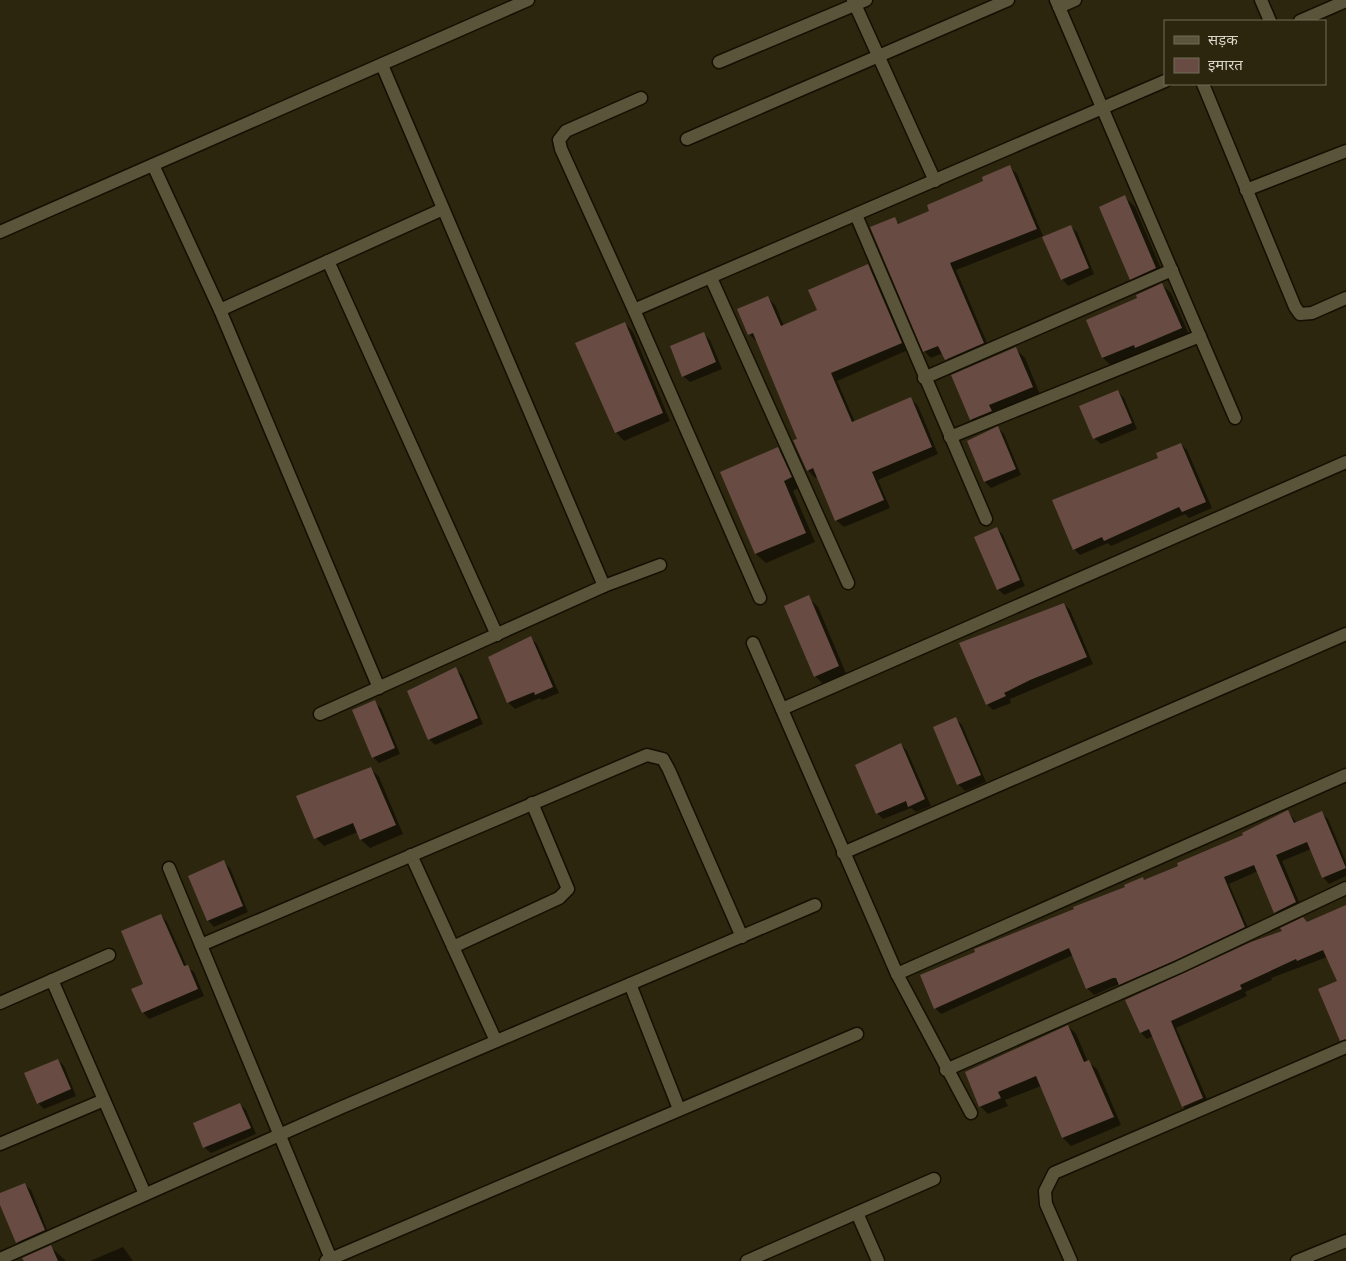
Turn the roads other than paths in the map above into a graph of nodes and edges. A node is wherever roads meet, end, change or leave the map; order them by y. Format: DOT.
graph roads {
  1 [pos="528,0"];
  2 [pos="1008,0"];
  3 [pos="1075,0"];
  4 [pos="1261,0"];
  5 [pos="1346,1"];
  6 [pos="858,2"];
  7 [pos="507,4"];
  8 [pos="1057,4"];
  9 [pos="1270,20"];
  10 [pos="1302,20"];
  11 [pos="878,55"];
  12 [pos="719,62"];
  13 [pos="382,65"];
  14 [pos="1164,81"];
  15 [pos="1203,85"];
  16 [pos="641,98"];
  17 [pos="1104,108"];
  18 [pos="687,139"];
  19 [pos="1346,151"];
  20 [pos="153,165"];
  21 [pos="935,181"];
  22 [pos="1246,190"];
  23 [pos="443,209"];
  24 [pos="856,215"];
  25 [pos="0,232"];
  26 [pos="328,261"];
  27 [pos="1172,270"];
  28 [pos="711,278"];
  29 [pos="1346,298"];
  30 [pos="220,310"];
  31 [pos="634,310"];
  32 [pos="1200,336"];
  33 [pos="924,378"];
  34 [pos="1234,418"];
  35 [pos="950,437"];
  36 [pos="1346,462"];
  37 [pos="986,519"];
  38 [pos="660,565"];
  39 [pos="848,583"];
  40 [pos="604,586"];
  41 [pos="760,598"];
  42 [pos="1346,634"];
  43 [pos="496,635"];
  44 [pos="752,643"];
  45 [pos="379,688"];
  46 [pos="782,709"];
  47 [pos="320,714"];
  48 [pos="1346,775"];
  49 [pos="532,803"];
  50 [pos="843,853"];
  51 [pos="411,855"];
  52 [pos="169,868"];
  53 [pos="1346,888"];
  54 [pos="815,905"];
  55 [pos="742,936"];
  56 [pos="201,945"];
  57 [pos="453,947"];
  58 [pos="109,955"];
  59 [pos="897,974"];
  60 [pos="52,980"];
  61 [pos="630,984"];
  62 [pos="0,1003"];
  63 [pos="857,1034"];
  64 [pos="496,1041"];
  65 [pos="1346,1047"];
  66 [pos="946,1070"];
  67 [pos="104,1100"];
  68 [pos="679,1109"];
  69 [pos="971,1113"];
  70 [pos="280,1135"];
  71 [pos="0,1144"];
  72 [pos="934,1179"];
  73 [pos="145,1194"];
  74 [pos="857,1213"];
  75 [pos="1346,1240"];
  76 [pos="0,1259"];
  77 [pos="329,1260"];
  78 [pos="747,1261"];
  79 [pos="878,1261"];
  80 [pos="1071,1261"];
  81 [pos="1297,1261"];
  1 -- 7 [label="street"];
  2 -- 11 [label="street"];
  3 -- 8 [label="street"];
  4 -- 9 [label="street"];
  5 -- 10 [label="street"];
  6 -- 11 [label="street"];
  6 -- 12 [label="street"];
  7 -- 13 [label="street"];
  8 -- 17 [label="street"];
  11 -- 18 [label="street"];
  11 -- 21 [label="street"];
  13 -- 20 [label="street"];
  13 -- 23 [label="street"];
  14 -- 17 [label="street"];
  15 -- 22 [label="street"];
  16 -- 31 [label="street"];
  17 -- 21 [label="street"];
  17 -- 27 [label="street"];
  19 -- 22 [label="street"];
  20 -- 25 [label="street"];
  20 -- 30 [label="street"];
  21 -- 24 [label="street"];
  22 -- 29 [label="street"];
  23 -- 26 [label="street"];
  23 -- 40 [label="street"];
  24 -- 28 [label="street"];
  24 -- 33 [label="street"];
  26 -- 30 [label="street"];
  26 -- 43 [label="street"];
  27 -- 32 [label="street"];
  27 -- 33 [label="street"];
  28 -- 31 [label="street"];
  28 -- 39 [label="street"];
  30 -- 45 [label="street"];
  31 -- 41 [label="street"];
  32 -- 34 [label="street"];
  32 -- 35 [label="street"];
  33 -- 35 [label="street"];
  35 -- 37 [label="street"];
  36 -- 46 [label="street"];
  38 -- 40 [label="street"];
  40 -- 43 [label="street"];
  42 -- 50 [label="street"];
  43 -- 45 [label="street"];
  44 -- 46 [label="street"];
  45 -- 47 [label="street"];
  46 -- 50 [label="street"];
  48 -- 59 [label="street"];
  49 -- 51 [label="street"];
  49 -- 55 [label="street"];
  49 -- 57 [label="street"];
  50 -- 59 [label="street"];
  51 -- 56 [label="street"];
  51 -- 57 [label="street"];
  52 -- 56 [label="street"];
  53 -- 66 [label="street"];
  54 -- 55 [label="street"];
  55 -- 61 [label="street"];
  56 -- 70 [label="street"];
  57 -- 64 [label="street"];
  58 -- 60 [label="street"];
  59 -- 66 [label="street"];
  60 -- 62 [label="street"];
  60 -- 67 [label="street"];
  61 -- 64 [label="street"];
  61 -- 68 [label="street"];
  63 -- 68 [label="street"];
  64 -- 70 [label="street"];
  65 -- 80 [label="street"];
  66 -- 69 [label="street"];
  67 -- 71 [label="street"];
  67 -- 73 [label="street"];
  68 -- 77 [label="street"];
  70 -- 73 [label="street"];
  70 -- 77 [label="street"];
  72 -- 74 [label="street"];
  73 -- 76 [label="street"];
  74 -- 78 [label="street"];
  74 -- 79 [label="street"];
  75 -- 81 [label="street"];
}
